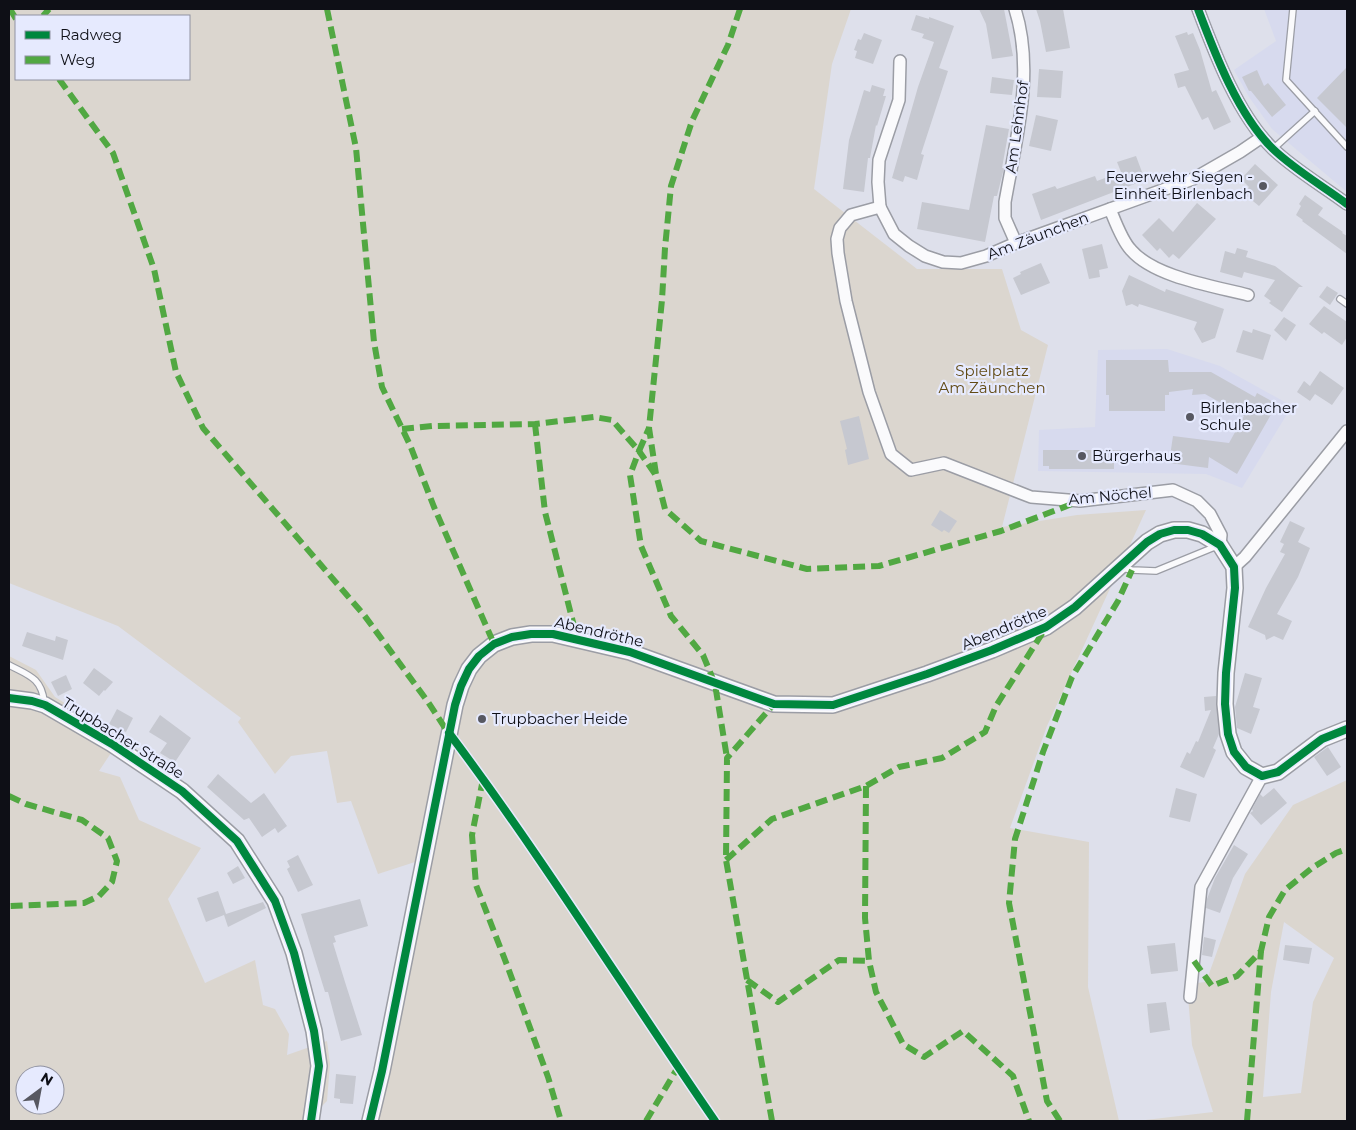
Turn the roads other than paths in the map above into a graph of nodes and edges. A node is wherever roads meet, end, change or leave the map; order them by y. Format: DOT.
graph roads {
  1 [pos="1015,9"];
  2 [pos="1198,9"];
  3 [pos="1293,9"];
  4 [pos="900,61"];
  5 [pos="1315,111"];
  6 [pos="1262,137"];
  7 [pos="1347,146"];
  8 [pos="1273,149"];
  9 [pos="1347,204"];
  10 [pos="880,207"];
  11 [pos="1110,209"];
  12 [pos="1016,243"];
  13 [pos="1248,295"];
  14 [pos="1340,299"];
  15 [pos="1347,304"];
  16 [pos="1347,431"];
  17 [pos="1220,545"];
  18 [pos="1119,567"];
  19 [pos="1234,568"];
  20 [pos="9,665"];
  21 [pos="9,698"];
  22 [pos="44,705"];
  23 [pos="1347,729"];
  24 [pos="1262,776"];
  25 [pos="1190,997"];
  26 [pos="311,1121"];
  27 [pos="370,1121"];
  1 -- 12 [label="street, Am Lehnhof"];
  2 -- 6 [label="street"];
  3 -- 5 [label="lane"];
  4 -- 10 [label="street, Am Zäunchen"];
  5 -- 7 [label="lane"];
  5 -- 8 [label="lane"];
  6 -- 8 [label="street"];
  6 -- 11 [label="street, Am Zäunchen"];
  8 -- 9 [label="street"];
  10 -- 12 [label="street, Am Zäunchen"];
  10 -- 17 [label="street, Am Nöchel"];
  11 -- 12 [label="street, Am Zäunchen"];
  11 -- 13 [label="street"];
  14 -- 15 [label="lane"];
  16 -- 19 [label="street"];
  17 -- 18 [label="lane"];
  17 -- 18 [label="street, Abendröthe"];
  17 -- 19 [label="street, Abendröthe"];
  18 -- 27 [label="street, Abendröthe"];
  19 -- 24 [label="street"];
  20 -- 22 [label="lane"];
  21 -- 22 [label="street, Trupbacher Straße"];
  22 -- 26 [label="street, Trupbacher Straße"];
  23 -- 24 [label="street"];
  24 -- 25 [label="street"];
}
